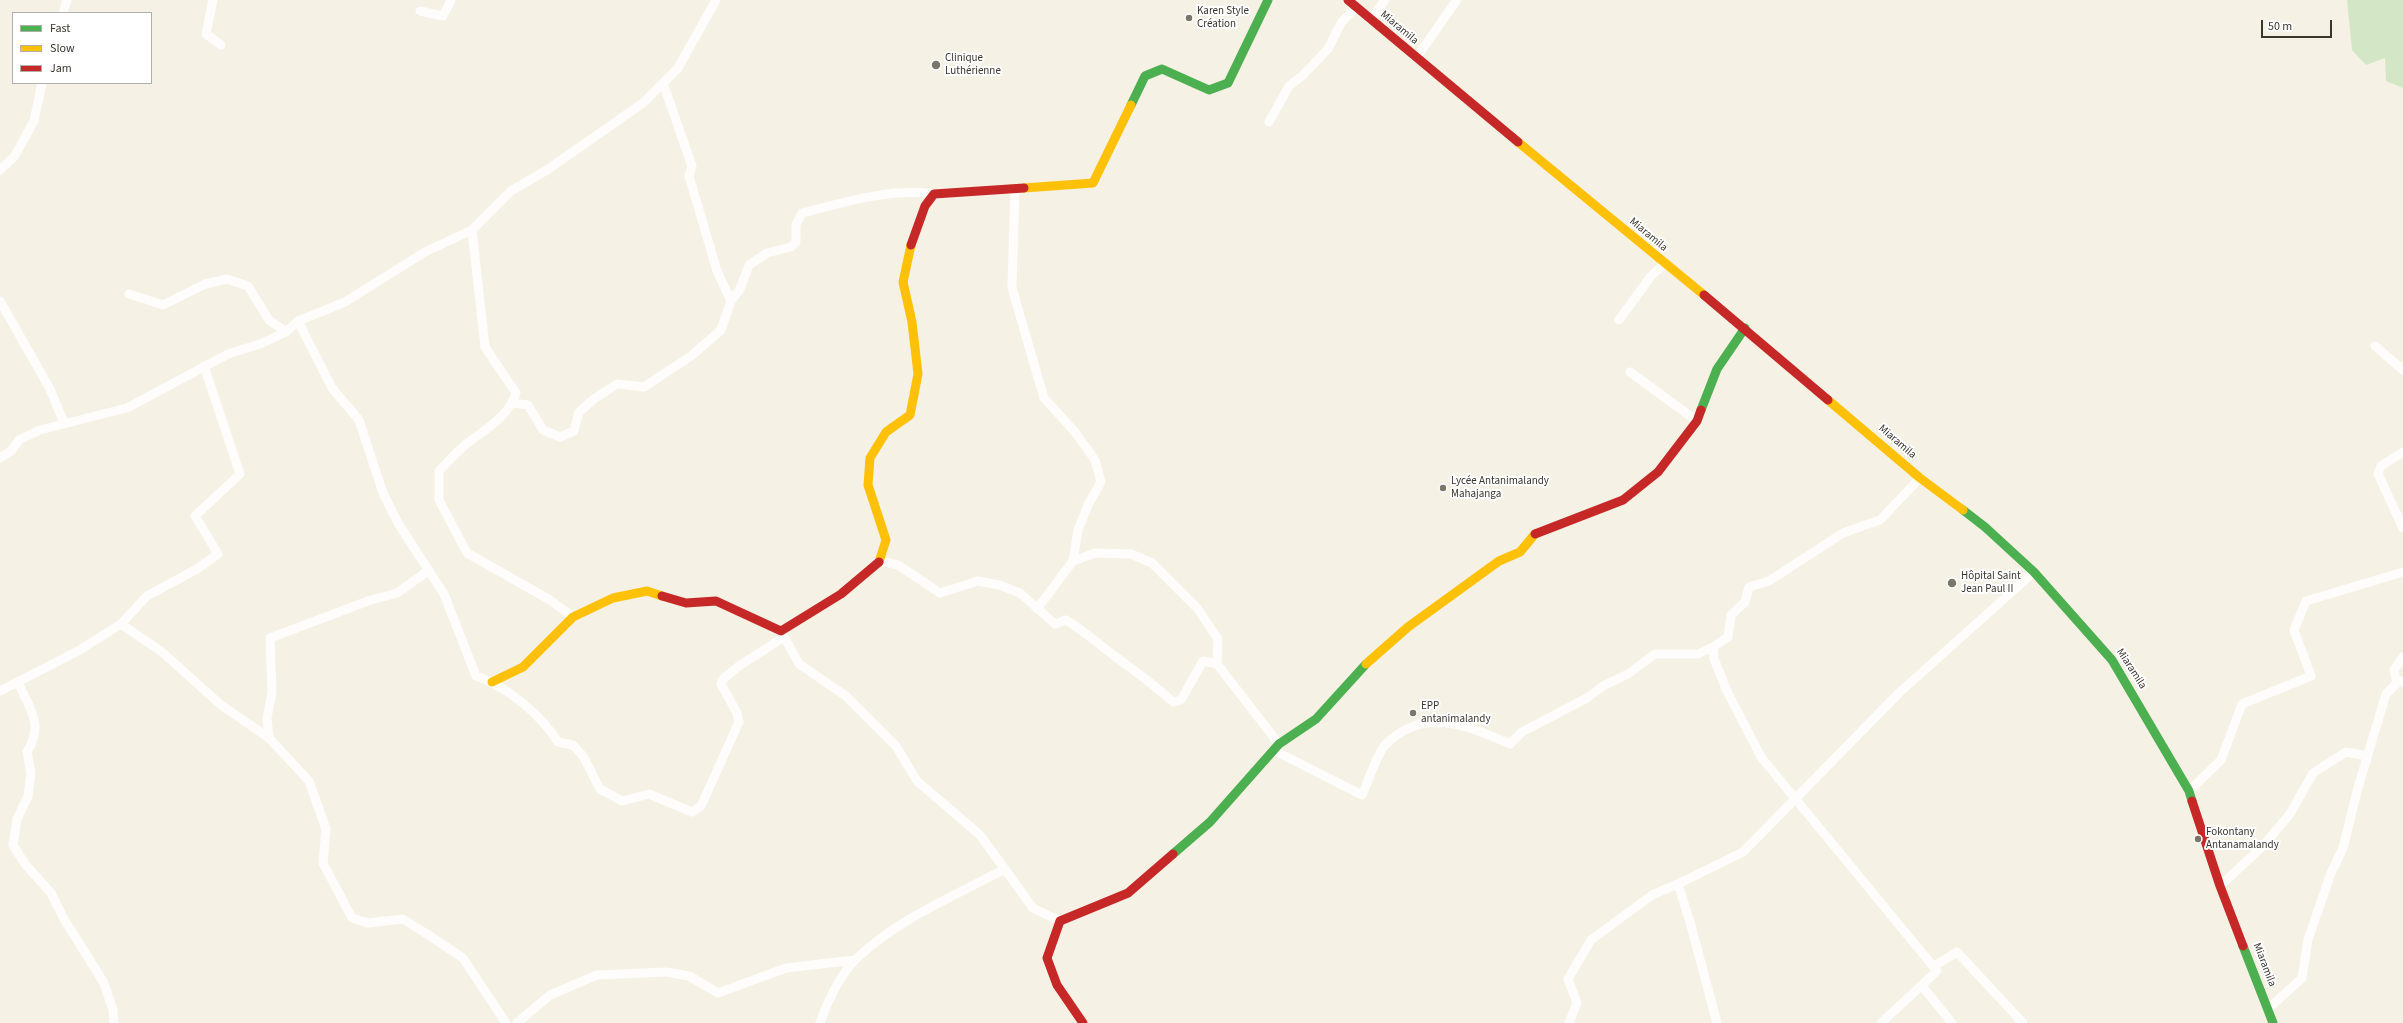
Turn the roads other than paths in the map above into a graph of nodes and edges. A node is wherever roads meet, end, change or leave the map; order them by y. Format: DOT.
graph roads {
  1 [pos="67,0"];
  2 [pos="212,0"];
  3 [pos="451,0"];
  4 [pos="716,0"];
  5 [pos="1268,0"];
  6 [pos="1348,0"];
  7 [pos="1385,0"];
  8 [pos="1456,0"];
  9 [pos="1356,7"];
  10 [pos="420,11"];
  11 [pos="64,12"];
  12 [pos="1371,20"];
  13 [pos="221,45"];
  14 [pos="1416,58"];
  15 [pos="663,83"];
  16 [pos="42,84"];
  17 [pos="1269,122"];
  18 [pos="0,170"];
  19 [pos="1015,188"];
  20 [pos="934,194"];
  21 [pos="472,230"];
  22 [pos="1664,264"];
  23 [pos="129,294"];
  24 [pos="0,301"];
  25 [pos="731,301"];
  26 [pos="1619,320"];
  27 [pos="298,321"];
  28 [pos="1745,328"];
  29 [pos="286,332"];
  30 [pos="2375,346"];
  31 [pos="204,366"];
  32 [pos="2403,370"];
  33 [pos="1630,372"];
  34 [pos="513,403"];
  35 [pos="1697,421"];
  36 [pos="64,423"];
  37 [pos="2403,452"];
  38 [pos="0,458"];
  39 [pos="1920,478"];
  40 [pos="2403,528"];
  41 [pos="880,561"];
  42 [pos="1073,561"];
  43 [pos="428,571"];
  44 [pos="2034,572"];
  45 [pos="2403,572"];
  46 [pos="1037,609"];
  47 [pos="573,617"];
  48 [pos="121,624"];
  49 [pos="783,634"];
  50 [pos="1714,647"];
  51 [pos="2403,657"];
  52 [pos="1217,664"];
  53 [pos="18,682"];
  54 [pos="492,682"];
  55 [pos="2400,682"];
  56 [pos="0,691"];
  57 [pos="269,738"];
  58 [pos="1277,747"];
  59 [pos="2368,756"];
  60 [pos="2189,791"];
  61 [pos="1794,798"];
  62 [pos="1005,868"];
  63 [pos="1678,884"];
  64 [pos="2220,886"];
  65 [pos="1060,922"];
  66 [pos="855,960"];
  67 [pos="1934,966"];
  68 [pos="1922,986"];
  69 [pos="2268,1009"];
  70 [pos="114,1023"];
  71 [pos="506,1023"];
  72 [pos="517,1023"];
  73 [pos="820,1023"];
  74 [pos="1083,1023"];
  75 [pos="1569,1023"];
  76 [pos="1716,1023"];
  77 [pos="1881,1023"];
  78 [pos="1952,1023"];
  79 [pos="2023,1023"];
  80 [pos="2273,1023"];
  1 -- 11 [label="street"];
  2 -- 13 [label="street"];
  3 -- 10 [label="street"];
  4 -- 15 [label="street"];
  5 -- 19 [label="street"];
  6 -- 9 [label="street, Miaramila"];
  7 -- 12 [label="street"];
  8 -- 14 [label="street"];
  9 -- 12 [label="street, Miaramila"];
  9 -- 17 [label="street"];
  12 -- 14 [label="street, Miaramila"];
  14 -- 22 [label="street, Miaramila"];
  15 -- 21 [label="street"];
  15 -- 25 [label="street"];
  16 -- 18 [label="street"];
  19 -- 20 [label="street"];
  19 -- 42 [label="street"];
  20 -- 25 [label="street"];
  20 -- 41 [label="street"];
  21 -- 27 [label="street"];
  21 -- 34 [label="street"];
  22 -- 26 [label="street"];
  22 -- 28 [label="street, Miaramila"];
  23 -- 29 [label="street"];
  24 -- 36 [label="street"];
  25 -- 34 [label="street"];
  27 -- 29 [label="street"];
  27 -- 43 [label="street"];
  28 -- 35 [label="street"];
  28 -- 39 [label="street, Miaramila"];
  29 -- 31 [label="street"];
  30 -- 32 [label="street"];
  31 -- 36 [label="street"];
  31 -- 48 [label="street"];
  33 -- 35 [label="street"];
  34 -- 47 [label="street"];
  35 -- 58 [label="street"];
  36 -- 38 [label="street"];
  37 -- 40 [label="street"];
  39 -- 44 [label="street, Miaramila"];
  39 -- 50 [label="street"];
  41 -- 46 [label="street"];
  41 -- 49 [label="street"];
  42 -- 46 [label="street"];
  42 -- 52 [label="street"];
  43 -- 54 [label="street"];
  43 -- 57 [label="street"];
  44 -- 60 [label="street, Miaramila"];
  44 -- 61 [label="street"];
  45 -- 60 [label="street"];
  46 -- 52 [label="street"];
  47 -- 49 [label="street"];
  47 -- 54 [label="street"];
  48 -- 53 [label="street"];
  48 -- 57 [label="street"];
  49 -- 54 [label="street"];
  49 -- 62 [label="street"];
  50 -- 58 [label="street"];
  50 -- 61 [label="street"];
  51 -- 55 [label="street"];
  52 -- 58 [label="street"];
  53 -- 56 [label="street"];
  53 -- 70 [label="street"];
  55 -- 59 [label="street"];
  57 -- 71 [label="street"];
  58 -- 65 [label="street"];
  59 -- 64 [label="street"];
  59 -- 69 [label="street"];
  60 -- 64 [label="street, Miaramila"];
  61 -- 63 [label="street"];
  61 -- 67 [label="street"];
  62 -- 65 [label="street"];
  62 -- 66 [label="street"];
  63 -- 75 [label="street"];
  63 -- 76 [label="street"];
  64 -- 69 [label="street, Miaramila"];
  65 -- 74 [label="street"];
  66 -- 72 [label="street"];
  66 -- 73 [label="street"];
  67 -- 68 [label="street"];
  67 -- 79 [label="street"];
  68 -- 77 [label="street"];
  68 -- 78 [label="street"];
  69 -- 80 [label="street, Miaramila"];
}
